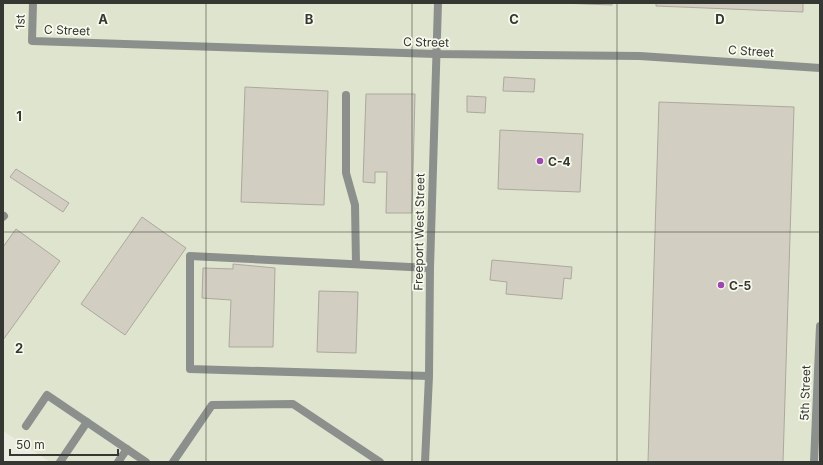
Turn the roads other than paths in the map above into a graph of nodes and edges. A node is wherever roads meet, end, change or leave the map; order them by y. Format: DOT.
graph roads {
  1 [pos="33,3"];
  2 [pos="438,3"];
  3 [pos="32,41"];
  4 [pos="436,54"];
  5 [pos="820,68"];
  6 [pos="346,95"];
  7 [pos="356,264"];
  8 [pos="430,268"];
  9 [pos="820,326"];
  10 [pos="429,376"];
  11 [pos="87,422"];
  12 [pos="26,426"];
  13 [pos="127,449"];
  14 [pos="60,462"];
  15 [pos="118,462"];
  16 [pos="146,462"];
  17 [pos="173,462"];
  18 [pos="380,462"];
  19 [pos="425,462"];
  20 [pos="814,462"];
  1 -- 3 [label="lane, 1st"];
  2 -- 4 [label="lane, Freeport West Street"];
  3 -- 4 [label="lane, C Street"];
  4 -- 5 [label="lane, C Street"];
  4 -- 8 [label="lane, Freeport West Street"];
  6 -- 7 [label="lane"];
  7 -- 8 [label="lane"];
  7 -- 10 [label="lane"];
  8 -- 10 [label="lane, Freeport West Street"];
  9 -- 20 [label="lane, 5th Street"];
  10 -- 19 [label="lane, Freeport West Street"];
  11 -- 12 [label="lane"];
  11 -- 13 [label="lane"];
  11 -- 14 [label="lane"];
  13 -- 15 [label="lane"];
  13 -- 16 [label="lane"];
  17 -- 18 [label="lane"];
}
